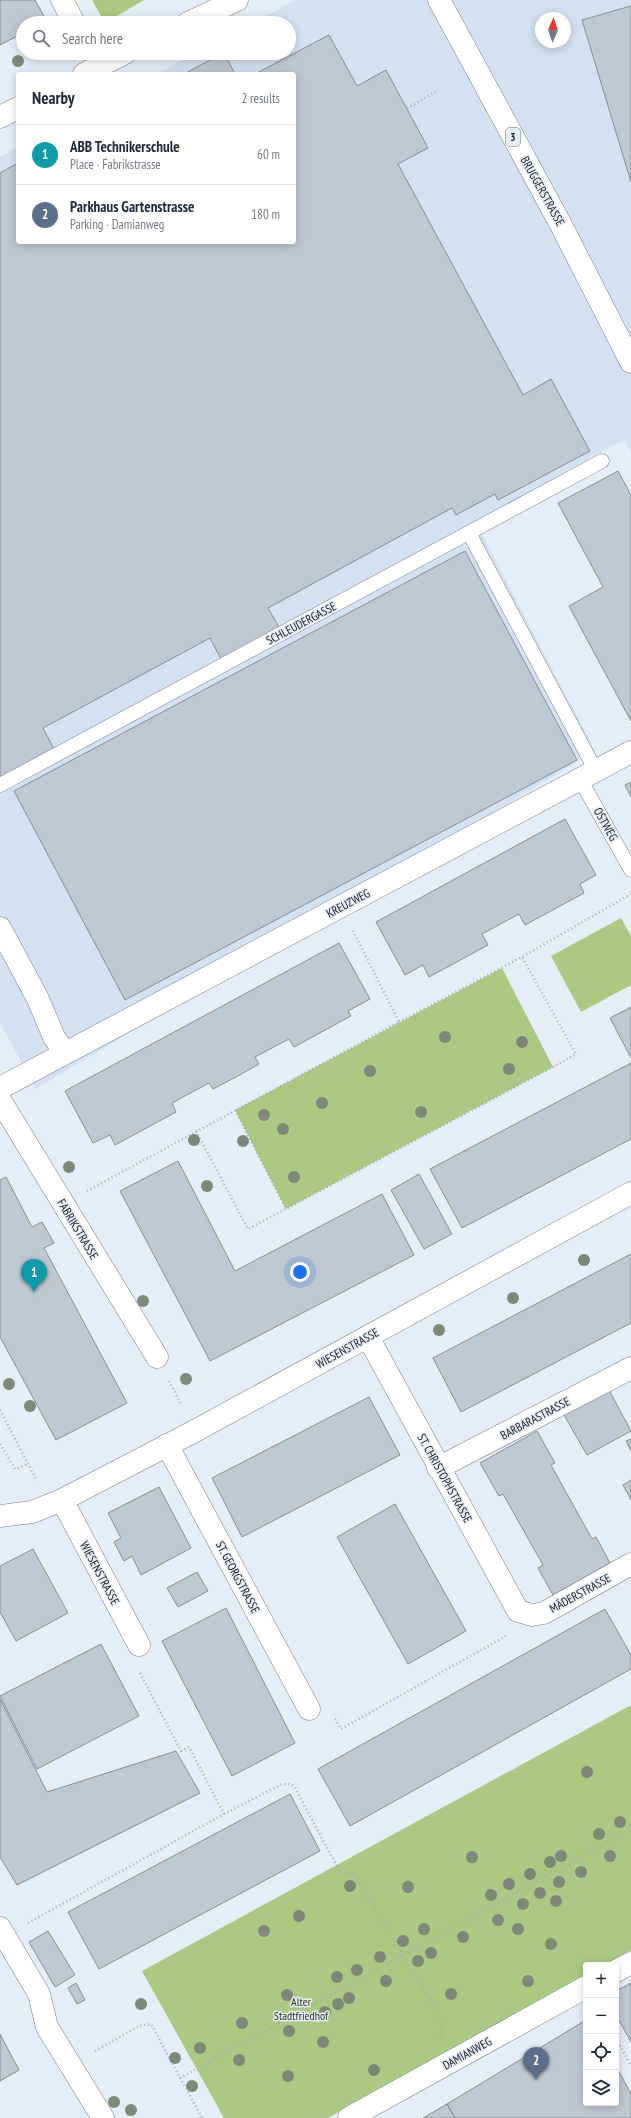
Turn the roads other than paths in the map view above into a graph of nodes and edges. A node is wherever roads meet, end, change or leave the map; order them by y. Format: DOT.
graph roads {
  1 [pos="62,0"];
  2 [pos="237,0"];
  3 [pos="439,0"];
  4 [pos="70,16"];
  5 [pos="203,16"];
  6 [pos="105,60"];
  7 [pos="90,65"];
  8 [pos="16,109"];
  9 [pos="0,118"];
  10 [pos="631,362"];
  11 [pos="602,462"];
  12 [pos="469,533"];
  13 [pos="631,752"];
  14 [pos="588,775"];
  15 [pos="0,784"];
  16 [pos="631,870"];
  17 [pos="0,928"];
  18 [pos="64,1052"];
  19 [pos="0,1088"];
  20 [pos="0,1100"];
  21 [pos="631,1193"];
  22 [pos="368,1337"];
  23 [pos="157,1357"];
  24 [pos="631,1368"];
  25 [pos="167,1445"];
  26 [pos="438,1468"];
  27 [pos="62,1500"];
  28 [pos="0,1516"];
  29 [pos="631,1564"];
  30 [pos="527,1615"];
  31 [pos="139,1645"];
  32 [pos="309,1709"];
  33 [pos="2,1932"];
  34 [pos="631,1962"];
  35 [pos="619,1969"];
  36 [pos="583,1989"];
  37 [pos="103,2118"];
  38 [pos="349,2118"];
  1 -- 4 [label="street"];
  2 -- 5 [label="street"];
  3 -- 10 [label="street, BRUGGERSTRASSE / 3"];
  6 -- 7 [label="street"];
  8 -- 9 [label="street"];
  11 -- 12 [label="lane, SCHLEUDERGASSE"];
  12 -- 14 [label="lane, OSTWEG"];
  12 -- 15 [label="lane, SCHLEUDERGASSE"];
  13 -- 14 [label="street, KREUZWEG"];
  14 -- 16 [label="lane, OSTWEG"];
  14 -- 18 [label="street, KREUZWEG"];
  17 -- 18 [label="street"];
  18 -- 19 [label="street"];
  20 -- 23 [label="street, FABRIKSTRASSE"];
  21 -- 22 [label="street, WIESENSTRASSE"];
  22 -- 25 [label="street, WIESENSTRASSE"];
  22 -- 26 [label="street, ST. CHRISTOPHSTRASSE"];
  24 -- 26 [label="street, BARBARASTRASSE"];
  25 -- 27 [label="street, WIESENSTRASSE"];
  25 -- 32 [label="street, ST. GEORGSTRASSE"];
  26 -- 30 [label="street, ST. CHRISTOPHSTRASSE"];
  27 -- 28 [label="street, WIESENSTRASSE"];
  27 -- 31 [label="street, WIESENSTRASSE"];
  29 -- 30 [label="street, MÄDERSTRASSE"];
  33 -- 37 [label="street"];
  34 -- 35 [label="street"];
  36 -- 38 [label="street, DAMIANWEG"];
}
